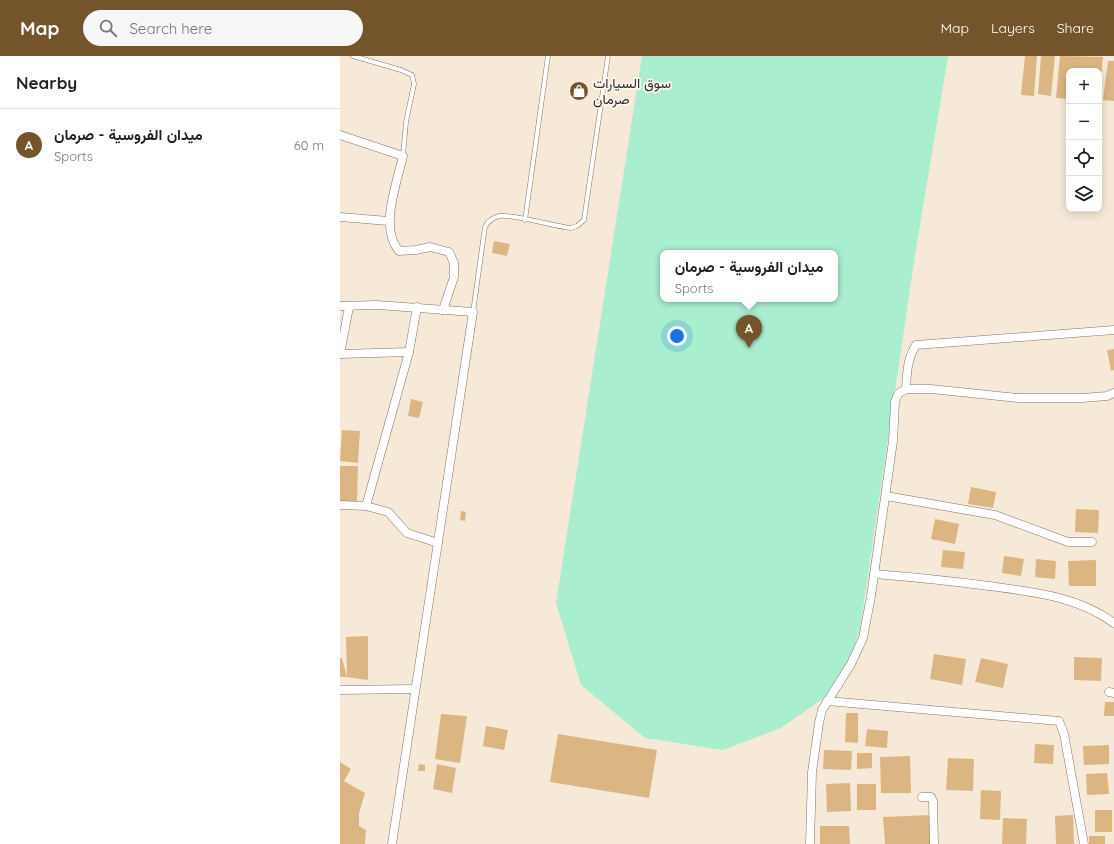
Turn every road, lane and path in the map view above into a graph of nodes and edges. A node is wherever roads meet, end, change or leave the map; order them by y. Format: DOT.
graph roads {
  1 [pos="354,56"];
  2 [pos="548,56"];
  3 [pos="608,56"];
  4 [pos="340,135"];
  5 [pos="402,156"];
  6 [pos="340,217"];
  7 [pos="525,220"];
  8 [pos="388,221"];
  9 [pos="340,306"];
  10 [pos="349,307"];
  11 [pos="417,307"];
  12 [pos="444,310"];
  13 [pos="473,312"];
  14 [pos="1114,330"];
  15 [pos="409,352"];
  16 [pos="340,354"];
  17 [pos="906,389"];
  18 [pos="1114,393"];
  19 [pos="886,496"];
  20 [pos="340,506"];
  21 [pos="366,506"];
  22 [pos="1092,542"];
  23 [pos="438,543"];
  24 [pos="874,574"];
  25 [pos="1114,622"];
  26 [pos="416,689"];
  27 [pos="340,690"];
  28 [pos="827,701"];
  29 [pos="922,797"];
  30 [pos="392,844"];
  31 [pos="810,844"];
  32 [pos="934,844"];
  33 [pos="1084,844"];
  1 -- 5 [label="lane"];
  2 -- 7 [label="lane"];
  3 -- 7 [label="lane"];
  4 -- 5 [label="street"];
  5 -- 8 [label="street"];
  6 -- 8 [label="street"];
  7 -- 13 [label="lane"];
  8 -- 12 [label="street"];
  9 -- 10 [label="street"];
  10 -- 11 [label="street"];
  10 -- 16 [label="street"];
  11 -- 12 [label="street"];
  11 -- 15 [label="street"];
  12 -- 13 [label="street"];
  13 -- 23 [label="street"];
  14 -- 17 [label="street"];
  15 -- 16 [label="street"];
  15 -- 21 [label="street"];
  17 -- 18 [label="street"];
  17 -- 19 [label="street"];
  19 -- 22 [label="street"];
  19 -- 24 [label="street"];
  20 -- 21 [label="street"];
  21 -- 23 [label="street"];
  23 -- 26 [label="street"];
  24 -- 25 [label="street"];
  24 -- 28 [label="street"];
  26 -- 27 [label="street"];
  26 -- 30 [label="street"];
  28 -- 31 [label="street"];
  28 -- 33 [label="street"];
  29 -- 32 [label="street"];
}
